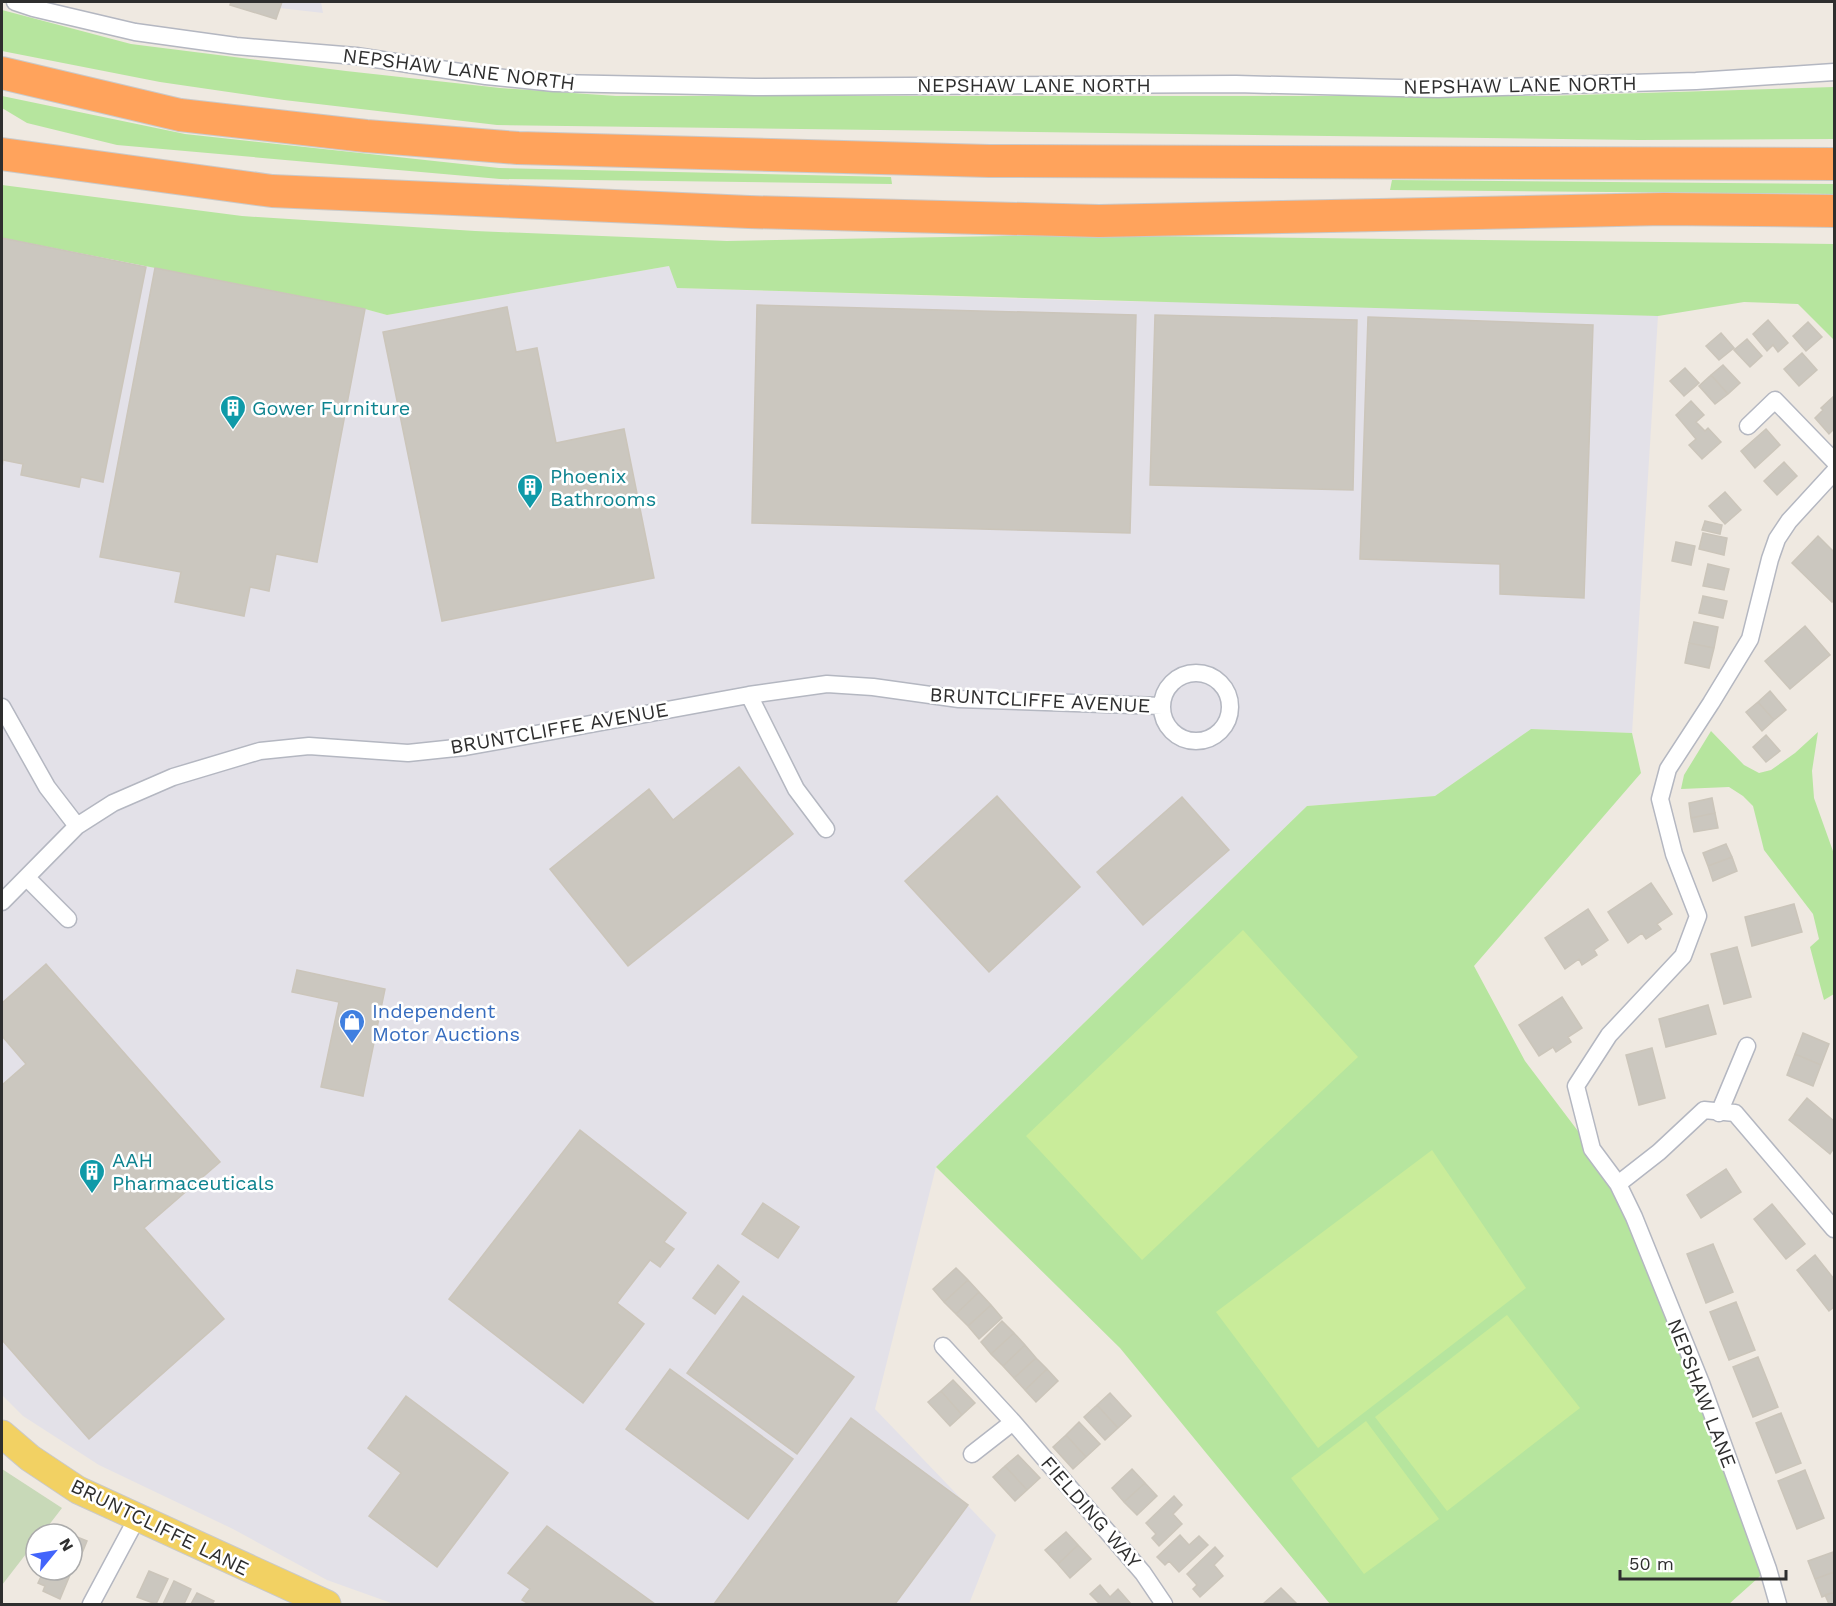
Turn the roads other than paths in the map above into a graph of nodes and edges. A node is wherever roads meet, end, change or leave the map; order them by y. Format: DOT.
graph roads {
  1 [pos="15,2"];
  2 [pos="1834,72"];
  3 [pos="2,73"];
  4 [pos="2,154"];
  5 [pos="1834,164"];
  6 [pos="1834,212"];
  7 [pos="1748,426"];
  8 [pos="1834,461"];
  9 [pos="1834,472"];
  10 [pos="749,694"];
  11 [pos="2,706"];
  12 [pos="1162,706"];
  13 [pos="77,826"];
  14 [pos="826,828"];
  15 [pos="27,878"];
  16 [pos="2,902"];
  17 [pos="68,919"];
  18 [pos="1747,1046"];
  19 [pos="1719,1113"];
  20 [pos="1618,1184"];
  21 [pos="1834,1230"];
  22 [pos="943,1346"];
  23 [pos="1013,1422"];
  24 [pos="2,1434"];
  25 [pos="972,1454"];
  26 [pos="137,1518"];
  27 [pos="91,1605"];
  28 [pos="327,1605"];
  29 [pos="1164,1605"];
  30 [pos="1778,1605"];
  1 -- 2 [label="street, NEPSHAW LANE NORTH"];
  3 -- 5 [label="highway"];
  4 -- 6 [label="highway"];
  7 -- 8 [label="street"];
  9 -- 20 [label="street, NEPSHAW LANE"];
  10 -- 12 [label="street, BRUNTCLIFFE AVENUE"];
  10 -- 13 [label="street, BRUNTCLIFFE AVENUE"];
  10 -- 14 [label="street"];
  11 -- 13 [label="street"];
  12 -- 12 [label="street, BRUNTCLIFFE AVENUE"];
  13 -- 15 [label="street, BRUNTCLIFFE AVENUE"];
  15 -- 16 [label="street, BRUNTCLIFFE AVENUE"];
  15 -- 17 [label="street"];
  18 -- 19 [label="street"];
  19 -- 20 [label="street"];
  19 -- 21 [label="street"];
  20 -- 30 [label="street, NEPSHAW LANE"];
  22 -- 23 [label="street, FIELDING WAY"];
  23 -- 25 [label="street"];
  23 -- 29 [label="street, FIELDING WAY"];
  24 -- 26 [label="main road, BRUNTCLIFFE LANE"];
  26 -- 27 [label="street"];
  26 -- 28 [label="main road, BRUNTCLIFFE LANE"];
}
